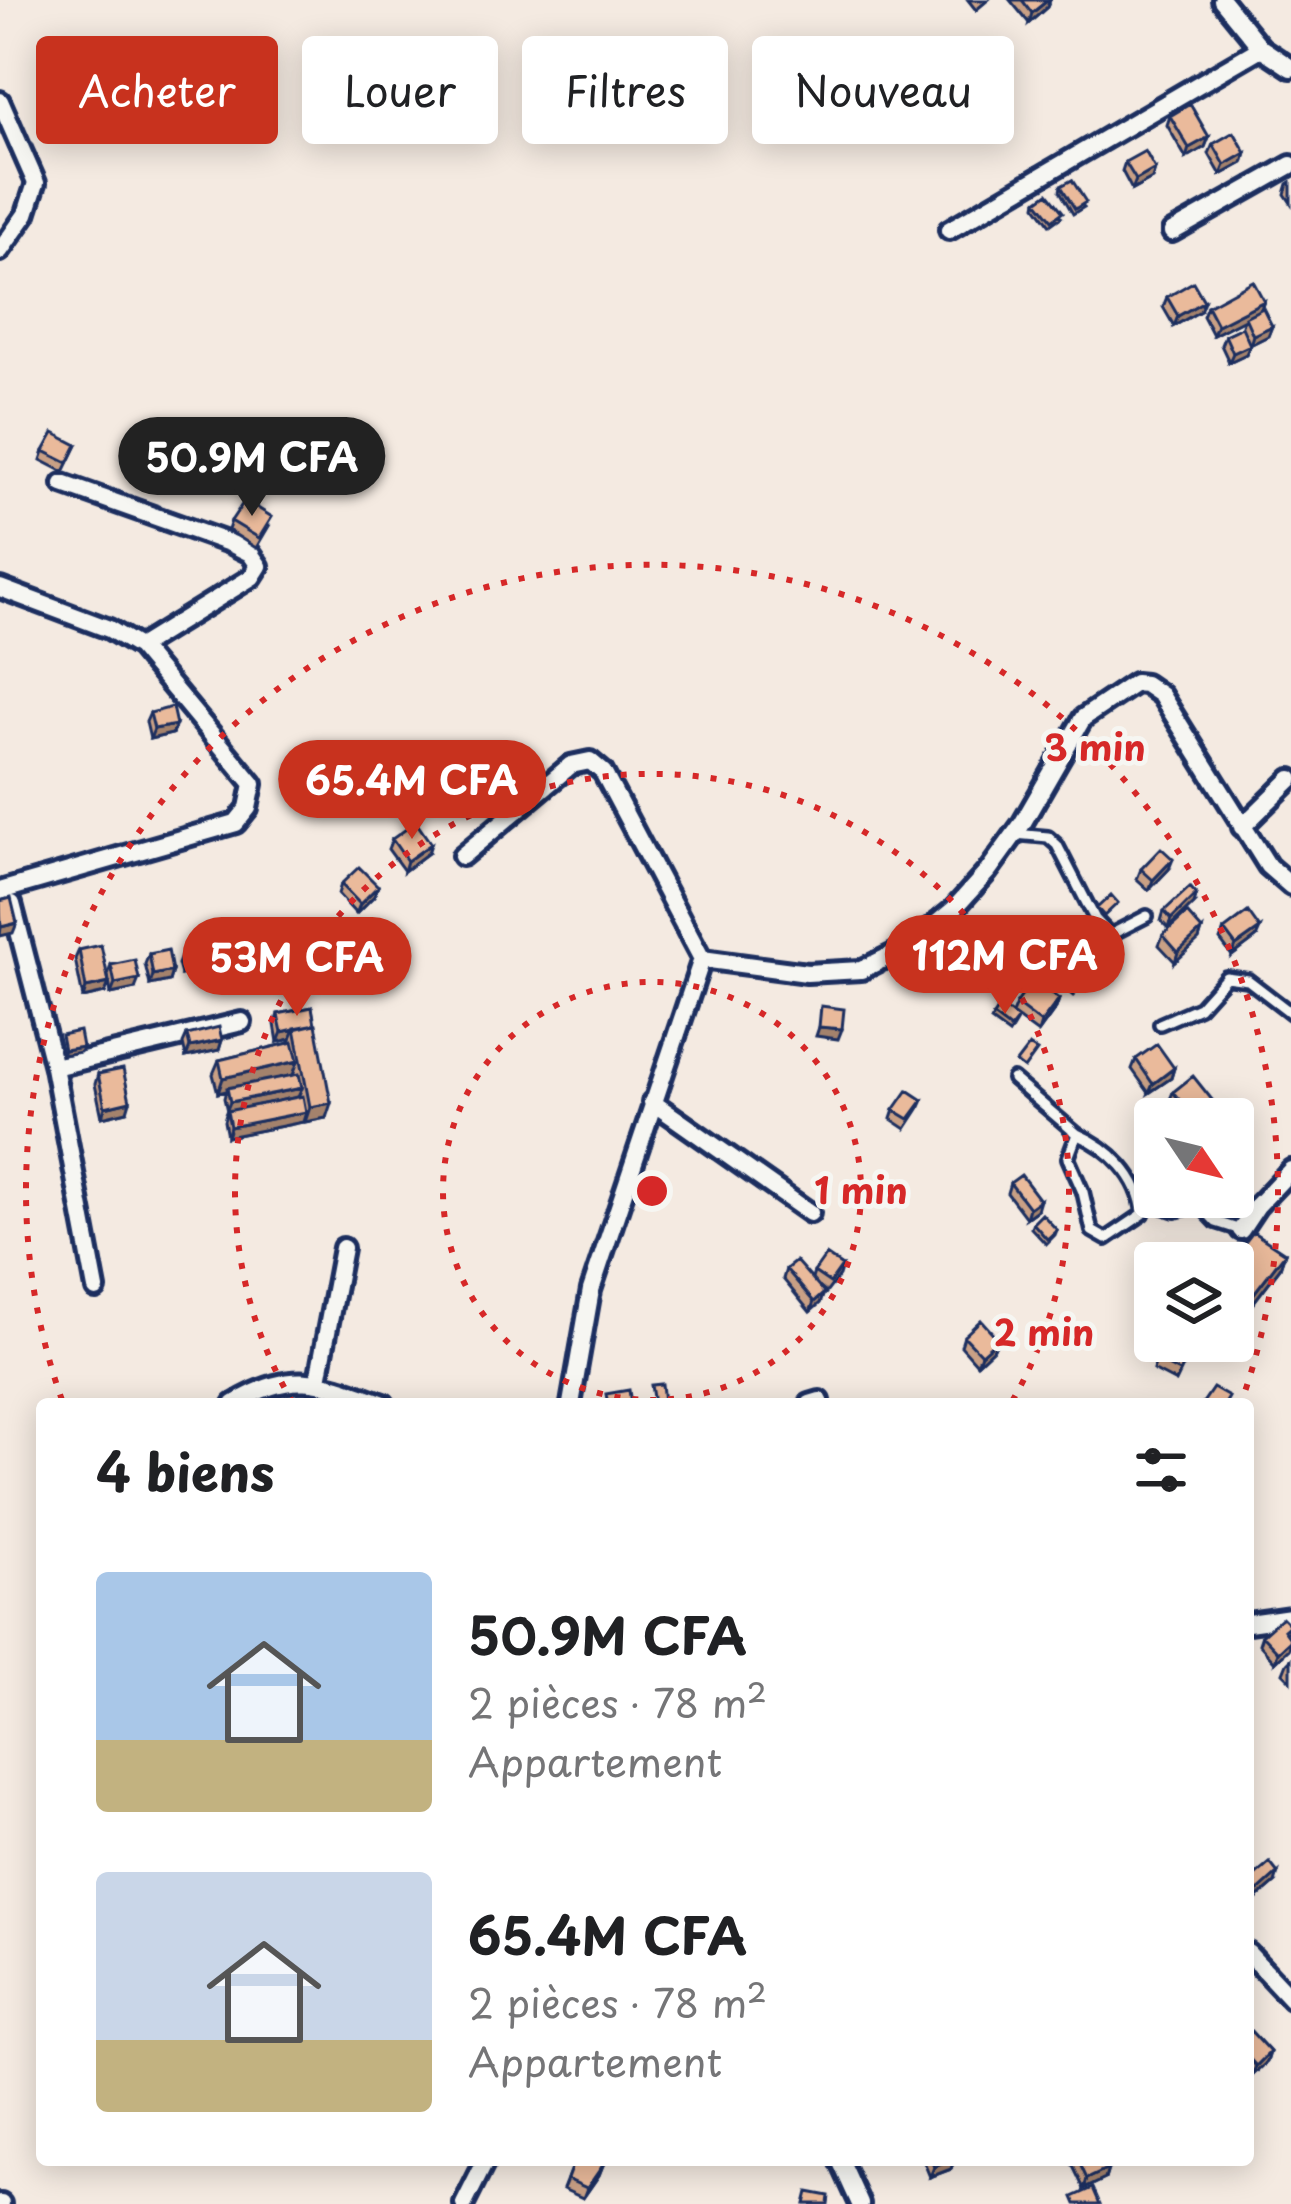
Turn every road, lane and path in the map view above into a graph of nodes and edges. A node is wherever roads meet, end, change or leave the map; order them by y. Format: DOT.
graph roads {
  1 [pos="1222,0"];
  2 [pos="1261,48"];
  3 [pos="1291,68"];
  4 [pos="0,101"];
  5 [pos="1291,165"];
  6 [pos="949,230"];
  7 [pos="1172,232"];
  8 [pos="0,250"];
  9 [pos="63,484"];
  10 [pos="0,588"];
  11 [pos="140,647"];
  12 [pos="1291,779"];
  13 [pos="1242,827"];
  14 [pos="1015,834"];
  15 [pos="462,856"];
  16 [pos="1291,886"];
  17 [pos="3,888"];
  18 [pos="1147,916"];
  19 [pos="702,959"];
  20 [pos="1291,1013"];
  21 [pos="242,1022"];
  22 [pos="1160,1024"];
  23 [pos="54,1067"];
  24 [pos="1013,1079"];
  25 [pos="652,1102"];
  26 [pos="1077,1134"];
  27 [pos="1291,1170"];
  28 [pos="1134,1184"];
  29 [pos="810,1213"];
  30 [pos="1137,1218"];
  31 [pos="1212,1218"];
  32 [pos="1241,1230"];
  33 [pos="343,1248"];
  34 [pos="96,1289"];
  35 [pos="318,1380"];
  36 [pos="246,1398"];
  37 [pos="368,1398"];
  38 [pos="572,1398"];
  39 [pos="1291,1617"];
  40 [pos="1254,1623"];
  41 [pos="1254,1959"];
  42 [pos="1291,1999"];
  43 [pos="483,2166"];
  44 [pos="844,2166"];
  45 [pos="464,2204"];
  46 [pos="860,2204"];
  1 -- 2 [label="street"];
  2 -- 3 [label="street"];
  2 -- 6 [label="street"];
  4 -- 8 [label="street"];
  5 -- 7 [label="street"];
  9 -- 11 [label="street"];
  10 -- 11 [label="street"];
  11 -- 17 [label="street"];
  12 -- 13 [label="street"];
  13 -- 14 [label="street"];
  13 -- 16 [label="street"];
  14 -- 18 [label="lane"];
  14 -- 19 [label="street"];
  15 -- 19 [label="street"];
  17 -- 23 [label="street"];
  19 -- 25 [label="street"];
  20 -- 22 [label="lane"];
  21 -- 23 [label="street"];
  23 -- 34 [label="street"];
  24 -- 26 [label="lane"];
  25 -- 29 [label="street"];
  25 -- 38 [label="street"];
  26 -- 28 [label="lane"];
  26 -- 30 [label="lane"];
  27 -- 32 [label="street"];
  31 -- 32 [label="lane"];
  33 -- 35 [label="street"];
  35 -- 36 [label="street"];
  35 -- 37 [label="street"];
  39 -- 40 [label="street"];
  41 -- 42 [label="street"];
  43 -- 45 [label="street"];
  44 -- 46 [label="street"];
}
